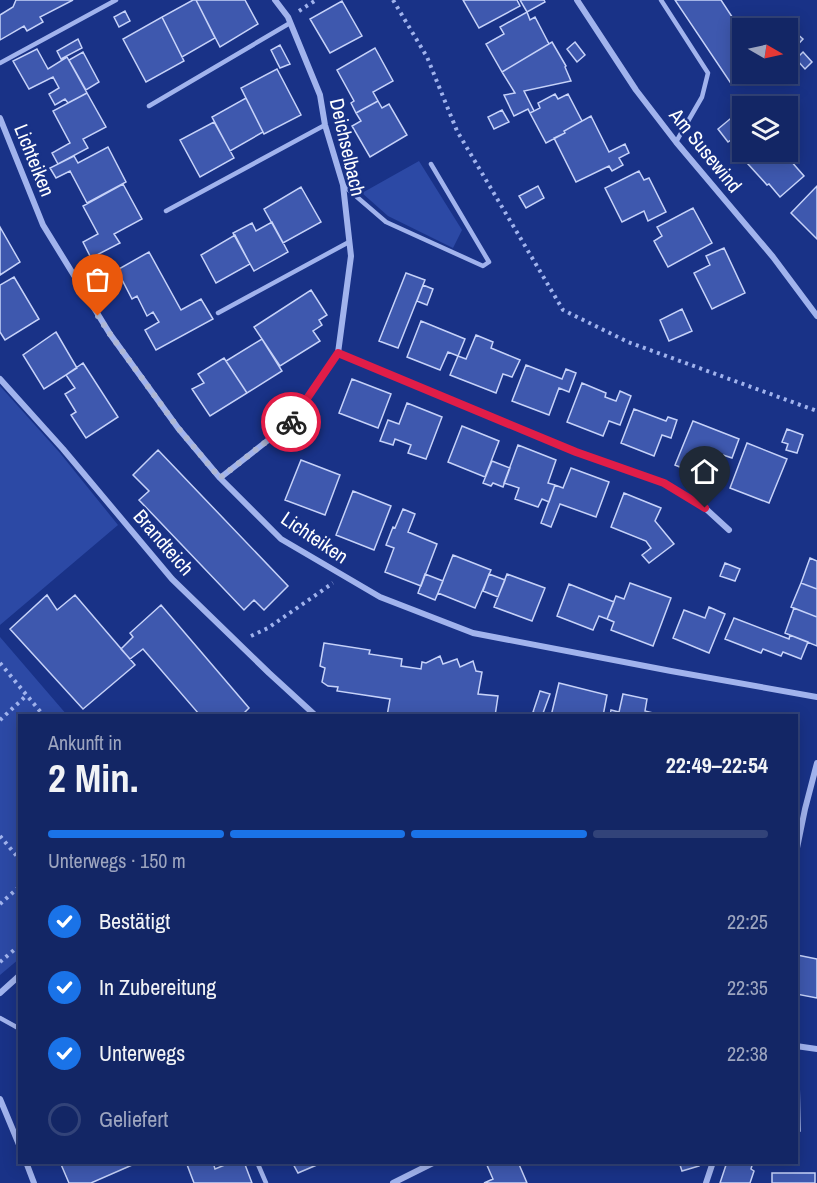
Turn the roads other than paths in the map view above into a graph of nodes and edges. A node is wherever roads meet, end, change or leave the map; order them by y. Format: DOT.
graph roads {
  1 [pos="116,0"];
  2 [pos="275,0"];
  3 [pos="577,0"];
  4 [pos="661,0"];
  5 [pos="289,20"];
  6 [pos="0,63"];
  7 [pos="149,106"];
  8 [pos="0,118"];
  9 [pos="326,125"];
  10 [pos="676,142"];
  11 [pos="431,164"];
  12 [pos="343,185"];
  13 [pos="166,211"];
  14 [pos="350,242"];
  15 [pos="218,313"];
  16 [pos="817,316"];
  17 [pos="338,353"];
  18 [pos="0,379"];
  19 [pos="220,478"];
  20 [pos="729,530"];
  21 [pos="817,697"];
  22 [pos="314,714"];
  23 [pos="817,763"];
  24 [pos="798,843"];
  25 [pos="18,977"];
  26 [pos="0,993"];
  27 [pos="0,1018"];
  28 [pos="18,1028"];
  29 [pos="798,1046"];
  30 [pos="817,1049"];
  31 [pos="0,1099"];
  32 [pos="18,1142"];
  33 [pos="27,1164"];
  34 [pos="258,1164"];
  35 [pos="431,1164"];
  36 [pos="712,1164"];
  37 [pos="34,1183"];
  38 [pos="266,1183"];
  39 [pos="393,1183"];
  40 [pos="706,1183"];
  1 -- 6 [label="lane"];
  2 -- 5 [label="street, Deichselbach"];
  3 -- 10 [label="street, Am Susewind"];
  4 -- 10 [label="lane"];
  5 -- 7 [label="lane"];
  5 -- 9 [label="street, Deichselbach"];
  8 -- 19 [label="street, Lichteiken"];
  9 -- 12 [label="street, Deichselbach"];
  9 -- 13 [label="lane"];
  10 -- 16 [label="street, Am Susewind"];
  11 -- 12 [label="lane"];
  12 -- 14 [label="street, Deichselbach"];
  14 -- 15 [label="lane"];
  14 -- 17 [label="street, Deichselbach"];
  17 -- 19 [label="street, Deichselbach"];
  17 -- 20 [label="street"];
  18 -- 22 [label="street, Brandteich"];
  19 -- 21 [label="street, Lichteiken"];
  23 -- 24 [label="street"];
  25 -- 26 [label="street"];
  27 -- 28 [label="lane"];
  29 -- 30 [label="street"];
  31 -- 32 [label="street"];
  33 -- 37 [label="street"];
  34 -- 38 [label="lane"];
  35 -- 39 [label="street"];
  36 -- 40 [label="street"];
}
